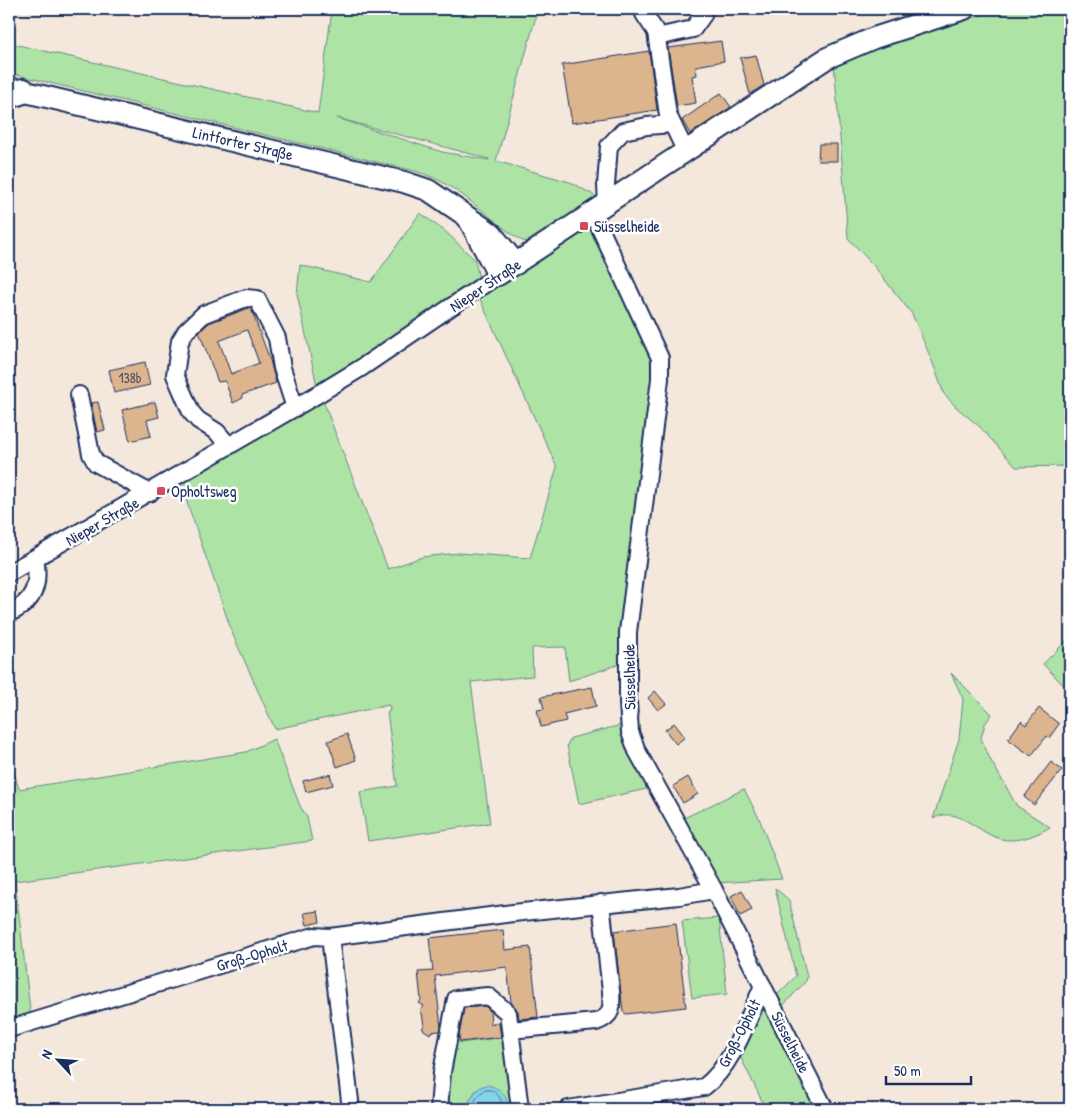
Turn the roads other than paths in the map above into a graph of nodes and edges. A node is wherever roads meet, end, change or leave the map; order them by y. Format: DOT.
graph roads {
  1 [pos="964,9"];
  2 [pos="644,14"];
  3 [pos="703,15"];
  4 [pos="657,37"];
  5 [pos="14,92"];
  6 [pos="672,124"];
  7 [pos="686,152"];
  8 [pos="600,209"];
  9 [pos="468,218"];
  10 [pos="516,264"];
  11 [pos="498,275"];
  12 [pos="79,395"];
  13 [pos="294,408"];
  14 [pos="229,446"];
  15 [pos="150,493"];
  16 [pos="36,559"];
  17 [pos="9,573"];
  18 [pos="9,613"];
  19 [pos="714,890"];
  20 [pos="601,903"];
  21 [pos="330,937"];
  22 [pos="763,986"];
  23 [pos="9,1029"];
  24 [pos="510,1030"];
  25 [pos="352,1109"];
  26 [pos="439,1109"];
  27 [pos="520,1109"];
  28 [pos="568,1109"];
  29 [pos="826,1109"];
  1 -- 7 [label="main road, Nieper Straße"];
  2 -- 4 [label="street"];
  3 -- 4 [label="street"];
  4 -- 6 [label="street"];
  5 -- 9 [label="main road, Lintforter Straße"];
  6 -- 7 [label="street"];
  6 -- 8 [label="street"];
  7 -- 8 [label="main road, Nieper Straße"];
  8 -- 10 [label="main road, Nieper Straße"];
  8 -- 19 [label="street, Süsselheide"];
  9 -- 10 [label="main road, Lintforter Straße"];
  9 -- 11 [label="main road, Lintforter Straße"];
  10 -- 11 [label="main road, Nieper Straße"];
  11 -- 13 [label="street, Nieper Straße"];
  12 -- 15 [label="street"];
  13 -- 14 [label="street, Nieper Straße"];
  13 -- 14 [label="street"];
  14 -- 15 [label="street, Nieper Straße"];
  15 -- 16 [label="street, Nieper Straße"];
  16 -- 17 [label="street, Nieper Straße"];
  16 -- 18 [label="street"];
  19 -- 20 [label="street, Groß-Opholt"];
  19 -- 22 [label="street, Süsselheide"];
  20 -- 21 [label="street, Groß-Opholt"];
  20 -- 24 [label="street"];
  21 -- 23 [label="street, Groß-Opholt"];
  21 -- 25 [label="street"];
  22 -- 28 [label="street, Groß-Opholt"];
  22 -- 29 [label="street, Süsselheide"];
  24 -- 26 [label="street"];
  24 -- 27 [label="street"];
}
